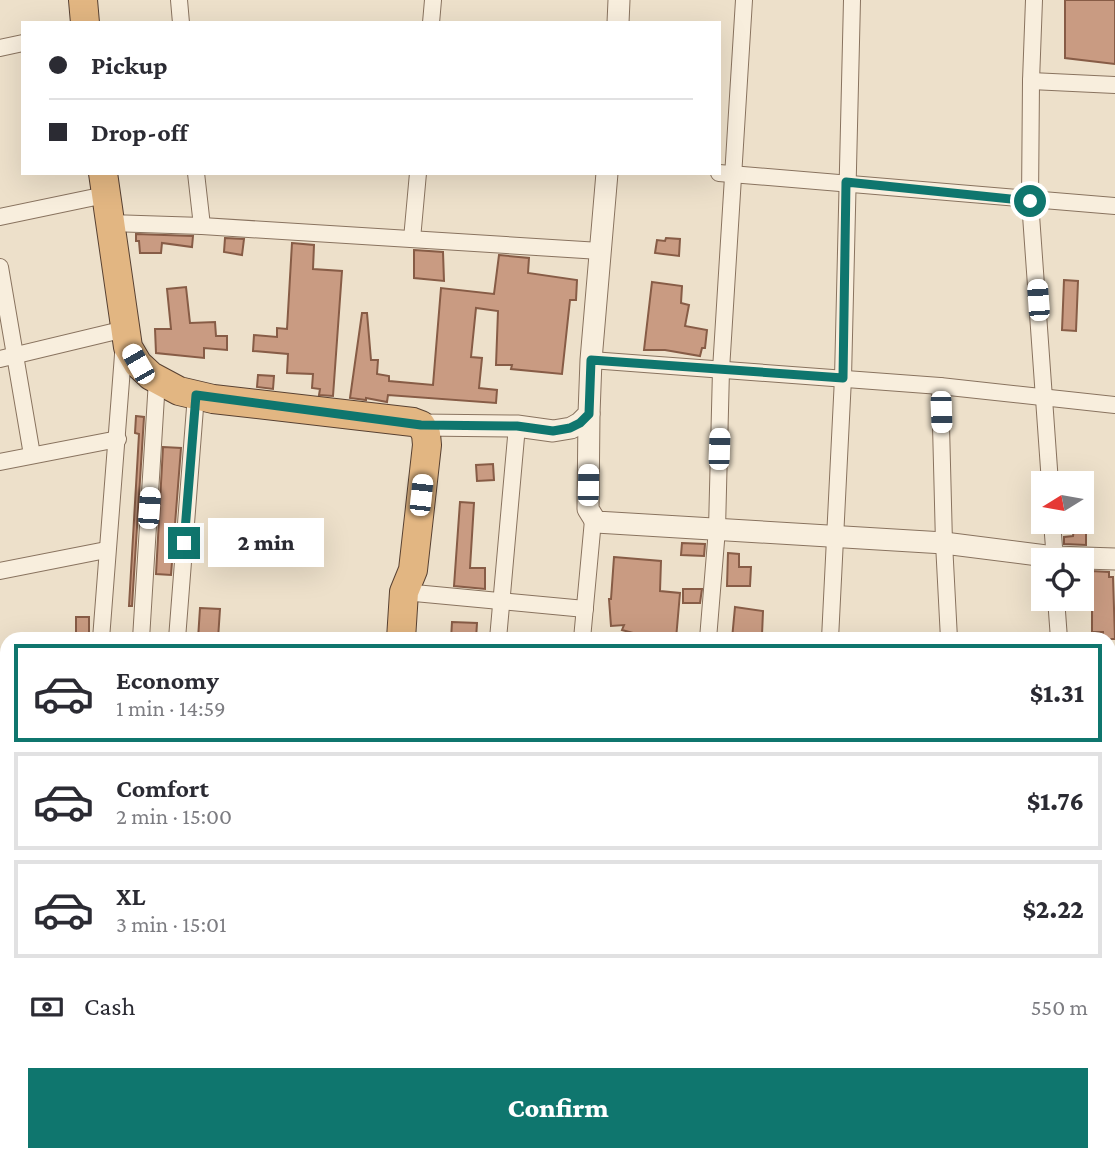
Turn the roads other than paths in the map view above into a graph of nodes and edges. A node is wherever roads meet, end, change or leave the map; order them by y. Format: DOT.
graph roads {
  1 [pos="83,0"];
  2 [pos="179,0"];
  3 [pos="433,0"];
  4 [pos="619,0"];
  5 [pos="744,0"];
  6 [pos="852,0"];
  7 [pos="1034,0"];
  8 [pos="85,21"];
  9 [pos="181,21"];
  10 [pos="431,21"];
  11 [pos="618,21"];
  12 [pos="21,43"];
  13 [pos="0,48"];
  14 [pos="1031,81"];
  15 [pos="1115,85"];
  16 [pos="725,174"];
  17 [pos="196,175"];
  18 [pos="418,175"];
  19 [pos="607,175"];
  20 [pos="846,182"];
  21 [pos="106,197"];
  22 [pos="1030,201"];
  23 [pos="1115,206"];
  24 [pos="0,217"];
  25 [pos="202,226"];
  26 [pos="412,239"];
  27 [pos="600,251"];
  28 [pos="0,267"];
  29 [pos="125,329"];
  30 [pos="8,358"];
  31 [pos="591,360"];
  32 [pos="721,370"];
  33 [pos="843,378"];
  34 [pos="157,380"];
  35 [pos="940,386"];
  36 [pos="196,395"];
  37 [pos="1045,398"];
  38 [pos="1115,405"];
  39 [pos="589,414"];
  40 [pos="421,425"];
  41 [pos="517,426"];
  42 [pos="118,439"];
  43 [pos="32,455"];
  44 [pos="0,462"];
  45 [pos="1049,471"];
  46 [pos="593,520"];
  47 [pos="717,529"];
  48 [pos="834,537"];
  49 [pos="944,543"];
  50 [pos="106,550"];
  51 [pos="1031,555"];
  52 [pos="1094,559"];
  53 [pos="1115,559"];
  54 [pos="0,571"];
  55 [pos="411,585"];
  56 [pos="503,603"];
  57 [pos="585,609"];
  58 [pos="1057,611"];
  59 [pos="101,632"];
  60 [pos="141,632"];
  61 [pos="178,632"];
  62 [pos="402,632"];
  63 [pos="414,632"];
  64 [pos="499,632"];
  65 [pos="583,632"];
  66 [pos="709,632"];
  67 [pos="830,632"];
  68 [pos="948,632"];
  69 [pos="1058,632"];
  1 -- 8 [label="highway"];
  2 -- 9 [label="street"];
  3 -- 10 [label="street"];
  4 -- 11 [label="street"];
  5 -- 16 [label="street"];
  6 -- 20 [label="street"];
  7 -- 14 [label="street"];
  12 -- 13 [label="street"];
  14 -- 15 [label="street"];
  14 -- 22 [label="street"];
  16 -- 20 [label="street"];
  16 -- 32 [label="street"];
  17 -- 25 [label="street"];
  18 -- 26 [label="street"];
  19 -- 27 [label="street"];
  20 -- 22 [label="street"];
  20 -- 33 [label="street"];
  21 -- 24 [label="street"];
  21 -- 25 [label="street"];
  21 -- 29 [label="highway"];
  22 -- 23 [label="street"];
  22 -- 37 [label="street"];
  25 -- 26 [label="street"];
  26 -- 27 [label="street"];
  27 -- 31 [label="street"];
  28 -- 30 [label="street"];
  29 -- 30 [label="street"];
  29 -- 34 [label="highway"];
  29 -- 42 [label="street"];
  30 -- 43 [label="street"];
  31 -- 32 [label="street"];
  31 -- 39 [label="street"];
  32 -- 33 [label="street"];
  32 -- 47 [label="street"];
  33 -- 35 [label="street"];
  33 -- 48 [label="street"];
  34 -- 36 [label="highway"];
  34 -- 60 [label="street"];
  35 -- 37 [label="street"];
  35 -- 49 [label="street"];
  36 -- 40 [label="highway"];
  36 -- 61 [label="street"];
  37 -- 38 [label="street"];
  37 -- 45 [label="street"];
  39 -- 41 [label="street"];
  39 -- 46 [label="street"];
  40 -- 41 [label="street"];
  40 -- 55 [label="highway"];
  41 -- 56 [label="street"];
  42 -- 43 [label="street"];
  42 -- 50 [label="street"];
  43 -- 44 [label="street"];
  46 -- 47 [label="street"];
  46 -- 57 [label="street"];
  47 -- 48 [label="street"];
  47 -- 66 [label="street"];
  48 -- 49 [label="street"];
  48 -- 67 [label="street"];
  49 -- 51 [label="street"];
  49 -- 68 [label="street"];
  50 -- 54 [label="street"];
  50 -- 59 [label="street"];
  52 -- 53 [label="street"];
  55 -- 56 [label="street"];
  55 -- 62 [label="highway"];
  55 -- 63 [label="highway"];
  56 -- 57 [label="street"];
  56 -- 64 [label="street"];
  57 -- 65 [label="street"];
  58 -- 69 [label="street"];
}
